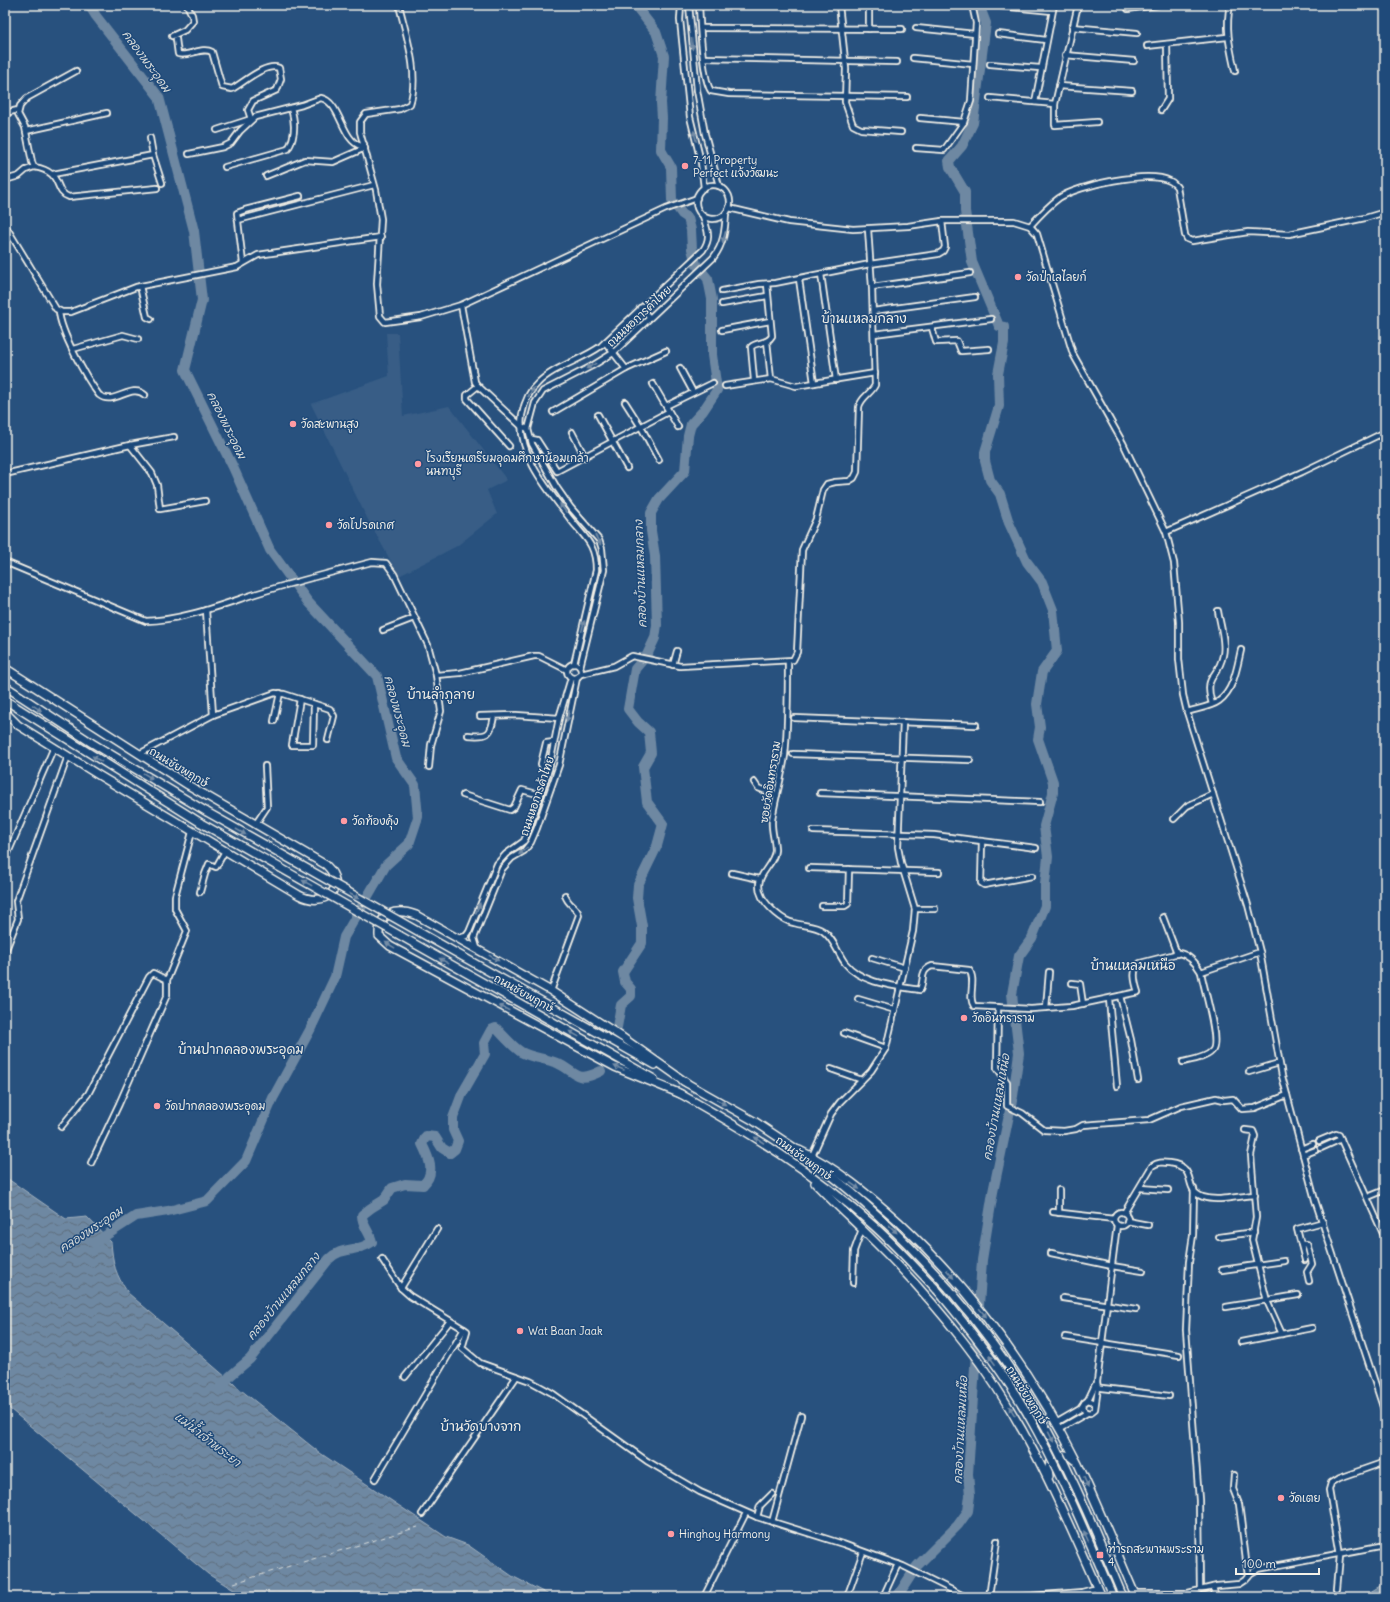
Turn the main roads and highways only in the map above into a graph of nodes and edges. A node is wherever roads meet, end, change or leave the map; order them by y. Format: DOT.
graph roads {
  1 [pos="5,668"];
  2 [pos="5,686"];
  3 [pos="5,700"];
  4 [pos="5,712"];
  5 [pos="687,1083"];
  6 [pos="681,1094"];
  7 [pos="799,1150"];
  8 [pos="803,1170"];
  9 [pos="1078,1464"];
  10 [pos="1051,1482"];
  11 [pos="1136,1595"];
  12 [pos="1101,1597"];
  13 [pos="1113,1597"];
  14 [pos="1123,1597"];
  1 -- 4 [label="main road, ถนนชัยพฤกษ์"];
  2 -- 5 [label="main road, ถนนชัยพฤกษ์, one-way, bridge"];
  6 -- 3 [label="main road, ถนนชัยพฤกษ์, one-way, bridge"];
  6 -- 5 [label="main road, one-way"];
  5 -- 7 [label="main road, ถนนชัยพฤกษ์, one-way"];
  8 -- 6 [label="main road, ถนนชัยพฤกษ์, one-way"];
  7 -- 9 [label="main road, ถนนชัยพฤกษ์, one-way"];
  7 -- 14 [label="main road, ถนนชัยพฤกษ์, one-way, bridge"];
  10 -- 8 [label="main road, ถนนชัยพฤกษ์, one-way"];
  13 -- 8 [label="main road, ถนนชัยพฤกษ์, one-way, bridge"];
  9 -- 10 [label="main road"];
  9 -- 11 [label="main road, ถนนชัยพฤกษ์, one-way"];
  10 -- 12 [label="main road, ถนนชัยพฤกษ์"];
}
